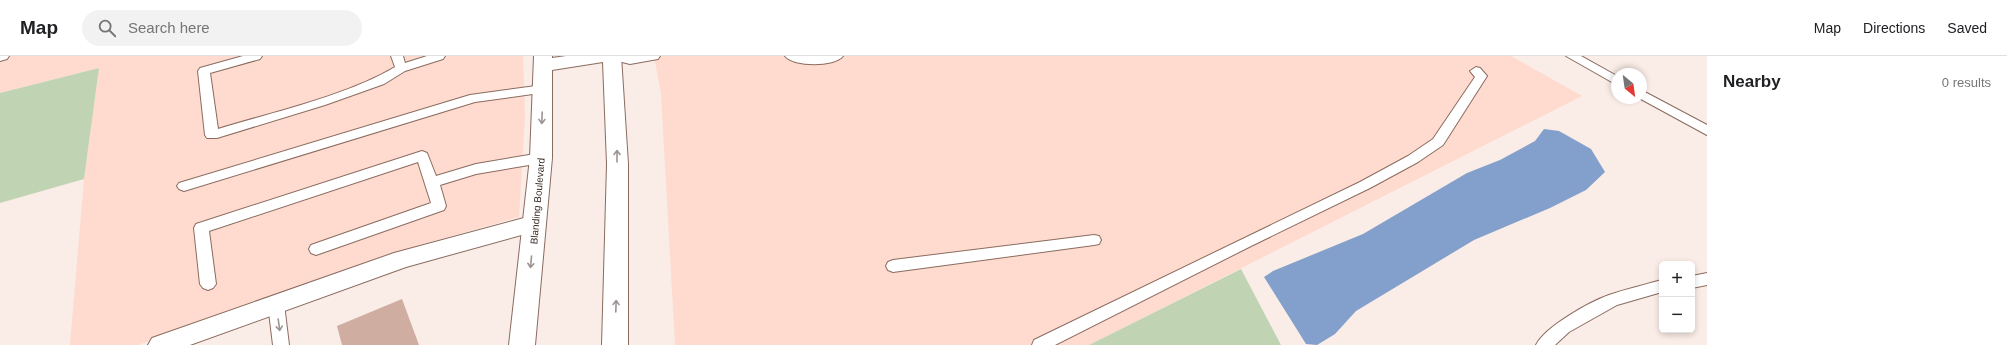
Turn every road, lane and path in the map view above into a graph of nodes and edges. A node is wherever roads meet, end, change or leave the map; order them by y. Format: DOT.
graph roads {
  1 [pos="256,56"];
  2 [pos="439,56"];
  3 [pos="606,56"];
  4 [pos="613,56"];
  5 [pos="654,56"];
  6 [pos="791,56"];
  7 [pos="837,56"];
  8 [pos="1572,56"];
  9 [pos="544,61"];
  10 [pos="399,62"];
  11 [pos="1476,71"];
  12 [pos="1611,78"];
  13 [pos="543,89"];
  14 [pos="1647,97"];
  15 [pos="1707,131"];
  16 [pos="541,158"];
  17 [pos="432,182"];
  18 [pos="184,186"];
  19 [pos="534,223"];
  20 [pos="1094,240"];
  21 [pos="316,249"];
  22 [pos="893,266"];
  23 [pos="1707,280"];
  24 [pos="1695,282"];
  25 [pos="208,284"];
  26 [pos="1659,287"];
  27 [pos="276,304"];
  28 [pos="169,344"];
  29 [pos="281,345"];
  30 [pos="522,345"];
  31 [pos="615,345"];
  32 [pos="1040,345"];
  33 [pos="1544,345"];
  1 -- 10 [label="lane"];
  2 -- 10 [label="lane"];
  3 -- 9 [label="main road"];
  4 -- 5 [label="lane"];
  31 -- 4 [label="main road, one-way"];
  6 -- 7 [label="lane"];
  8 -- 12 [label="lane"];
  9 -- 13 [label="main road, Blanding Boulevard"];
  11 -- 32 [label="lane"];
  13 -- 16 [label="main road, Blanding Boulevard, one-way"];
  13 -- 18 [label="lane"];
  14 -- 15 [label="lane"];
  16 -- 17 [label="lane"];
  16 -- 19 [label="main road, Blanding Boulevard"];
  17 -- 21 [label="lane"];
  17 -- 25 [label="lane"];
  19 -- 27 [label="main road"];
  19 -- 30 [label="main road, Blanding Boulevard, one-way"];
  20 -- 22 [label="lane"];
  23 -- 24 [label="lane"];
  26 -- 33 [label="lane"];
  27 -- 28 [label="main road"];
  27 -- 29 [label="lane, one-way"];
}
